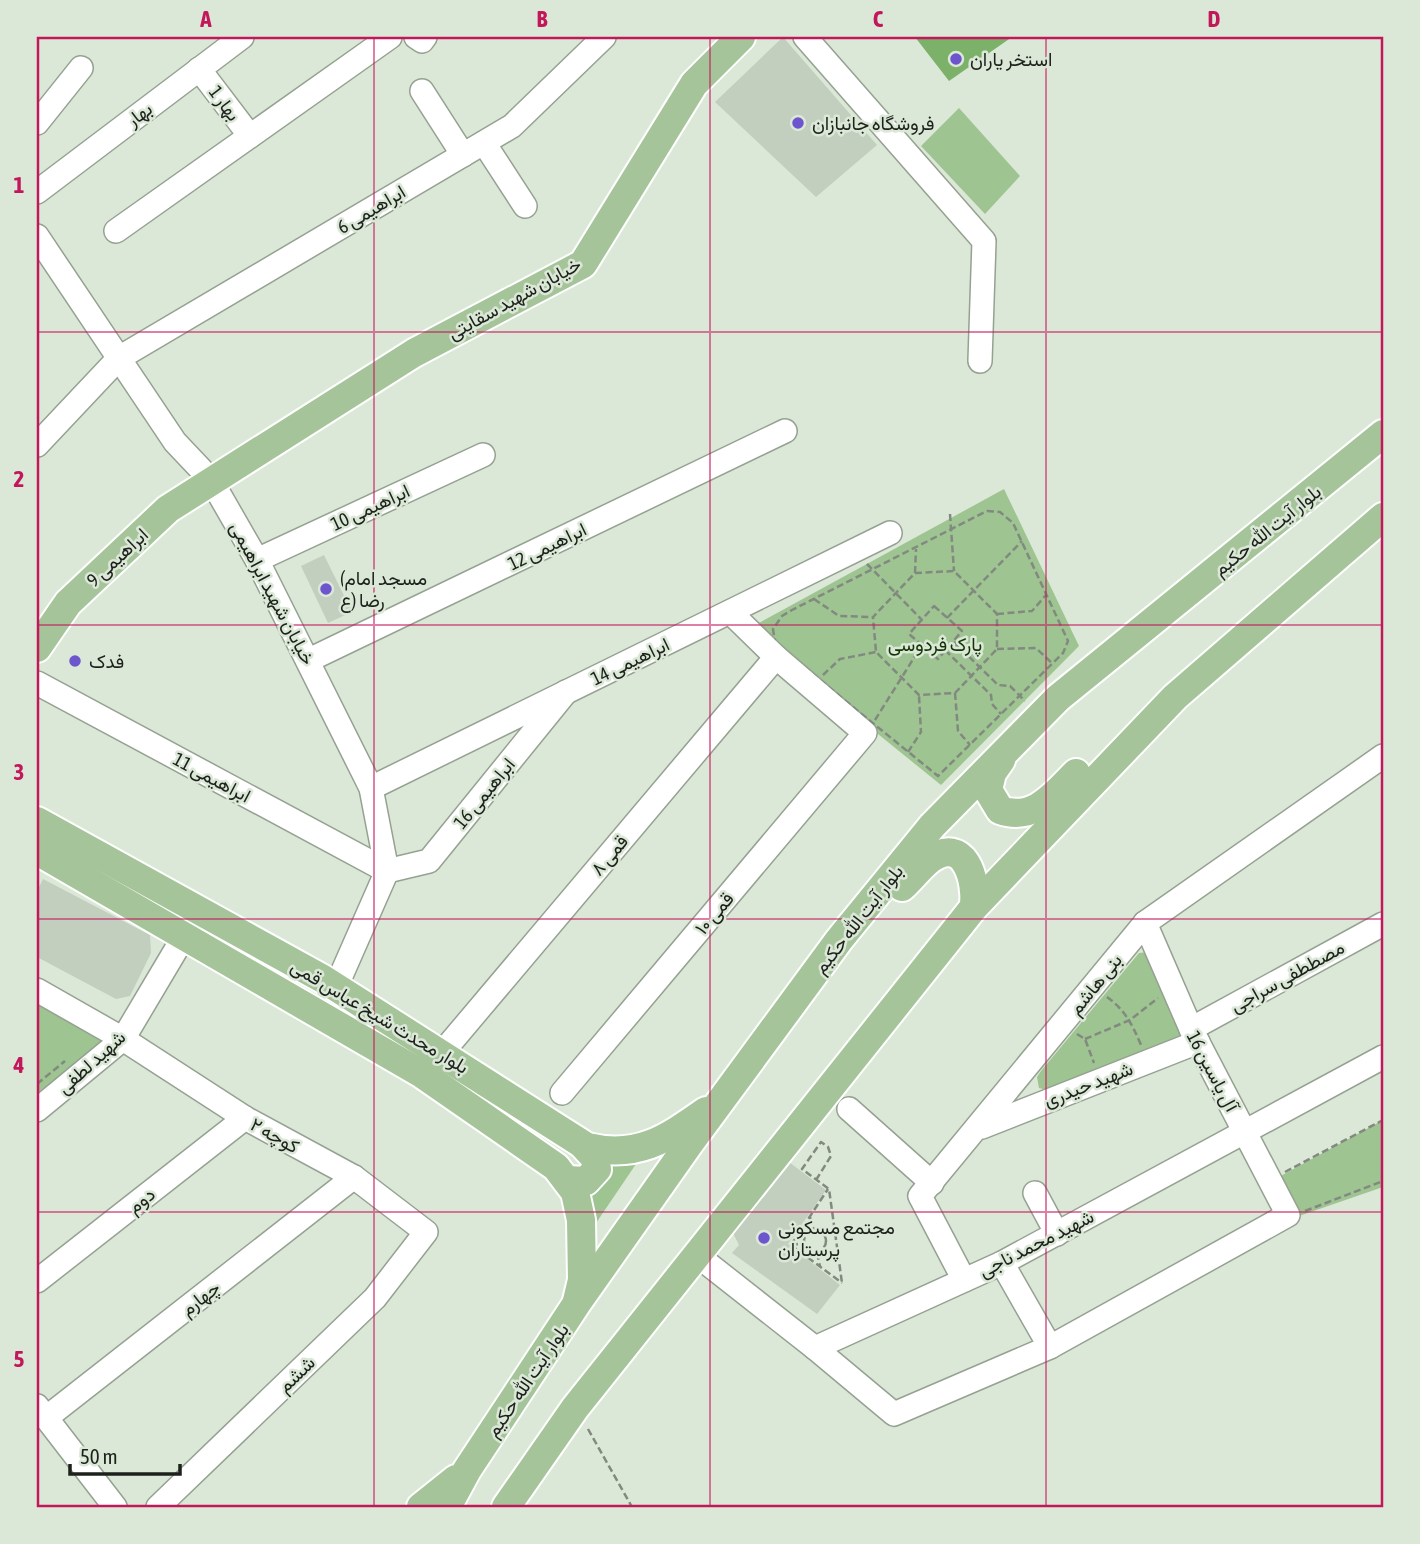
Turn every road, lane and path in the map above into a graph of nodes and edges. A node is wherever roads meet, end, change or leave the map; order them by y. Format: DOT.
graph roads {
  1 [pos="390,37"];
  2 [pos="416,37"];
  3 [pos="425,37"];
  4 [pos="604,37"];
  5 [pos="741,37"];
  6 [pos="805,37"];
  7 [pos="225,41"];
  8 [pos="81,68"];
  9 [pos="199,69"];
  10 [pos="422,91"];
  11 [pos="37,123"];
  12 [pos="250,136"];
  13 [pos="484,143"];
  14 [pos="463,155"];
  15 [pos="37,192"];
  16 [pos="525,206"];
  17 [pos="116,231"];
  18 [pos="38,241"];
  19 [pos="119,358"];
  20 [pos="979,361"];
  21 [pos="785,431"];
  22 [pos="1383,434"];
  23 [pos="37,445"];
  24 [pos="483,455"];
  25 [pos="211,480"];
  26 [pos="950,514"];
  27 [pos="1383,517"];
  28 [pos="951,529"];
  29 [pos="890,533"];
  30 [pos="1022,541"];
  31 [pos="916,547"];
  32 [pos="857,549"];
  33 [pos="257,559"];
  34 [pos="871,570"];
  35 [pos="954,571"];
  36 [pos="915,573"];
  37 [pos="975,590"];
  38 [pos="895,594"];
  39 [pos="1046,595"];
  40 [pos="814,599"];
  41 [pos="730,612"];
  42 [pos="997,614"];
  43 [pos="873,617"];
  44 [pos="947,618"];
  45 [pos="922,620"];
  46 [pos="953,641"];
  47 [pos="922,645"];
  48 [pos="37,648"];
  49 [pos="997,649"];
  50 [pos="945,650"];
  51 [pos="876,652"];
  52 [pos="776,657"];
  53 [pos="309,660"];
  54 [pos="1053,664"];
  55 [pos="980,667"];
  56 [pos="972,676"];
  57 [pos="901,677"];
  58 [pos="818,680"];
  59 [pos="37,683"];
  60 [pos="566,692"];
  61 [pos="955,693"];
  62 [pos="919,695"];
  63 [pos="1175,697"];
  64 [pos="1030,706"];
  65 [pos="1001,714"];
  66 [pos="869,729"];
  67 [pos="1017,738"];
  68 [pos="970,745"];
  69 [pos="908,752"];
  70 [pos="1382,758"];
  71 [pos="371,788"];
  72 [pos="37,821"];
  73 [pos="37,851"];
  74 [pos="387,871"];
  75 [pos="974,907"];
  76 [pos="1145,923"];
  77 [pos="1383,924"];
  78 [pos="183,937"];
  79 [pos="839,940"];
  80 [pos="1093,986"];
  81 [pos="1173,986"];
  82 [pos="336,987"];
  83 [pos="37,990"];
  84 [pos="1130,1020"];
  85 [pos="1062,1024"];
  86 [pos="1194,1035"];
  87 [pos="123,1039"];
  88 [pos="1085,1039"];
  89 [pos="441,1054"];
  90 [pos="1383,1057"];
  91 [pos="68,1058"];
  92 [pos="1148,1061"];
  93 [pos="1099,1079"];
  94 [pos="37,1084"];
  95 [pos="562,1093"];
  96 [pos="723,1099"];
  97 [pos="849,1109"];
  98 [pos="37,1110"];
  99 [pos="245,1118"];
  100 [pos="1383,1120"];
  101 [pos="979,1129"];
  102 [pos="1245,1132"];
  103 [pos="583,1145"];
  104 [pos="1285,1172"];
  105 [pos="354,1178"];
  106 [pos="566,1180"];
  107 [pos="816,1180"];
  108 [pos="1383,1181"];
  109 [pos="932,1183"];
  110 [pos="829,1189"];
  111 [pos="1035,1192"];
  112 [pos="1288,1215"];
  113 [pos="810,1217"];
  114 [pos="814,1230"];
  115 [pos="426,1232"];
  116 [pos="1057,1234"];
  117 [pos="836,1238"];
  118 [pos="827,1239"];
  119 [pos="804,1243"];
  120 [pos="791,1245"];
  121 [pos="817,1253"];
  122 [pos="698,1256"];
  123 [pos="1002,1263"];
  124 [pos="820,1266"];
  125 [pos="964,1280"];
  126 [pos="37,1281"];
  127 [pos="577,1303"];
  128 [pos="1050,1347"];
  129 [pos="816,1348"];
  130 [pos="575,1408"];
  131 [pos="41,1412"];
  132 [pos="467,1470"];
  133 [pos="115,1507"];
  134 [pos="158,1507"];
  135 [pos="421,1507"];
  136 [pos="447,1507"];
  137 [pos="506,1507"];
  138 [pos="632,1507"];
  1 -- 12 [label="street"];
  2 -- 3 [label="street"];
  4 -- 13 [label="street, ابراهیمی 6"];
  5 -- 25 [label="main road, خیابان شهید سقایتی"];
  6 -- 20 [label="street"];
  7 -- 9 [label="street, بهار"];
  8 -- 11 [label="street"];
  9 -- 12 [label="street, بهار 1"];
  9 -- 15 [label="street, بهار"];
  10 -- 14 [label="street"];
  12 -- 17 [label="street"];
  13 -- 14 [label="street, ابراهیمی 6"];
  13 -- 16 [label="street"];
  14 -- 19 [label="street, ابراهیمی 6"];
  18 -- 19 [label="street, خیابان شهید ابراهیمی"];
  19 -- 23 [label="street, ابراهیمی 6"];
  19 -- 25 [label="street, خیابان شهید ابراهیمی"];
  21 -- 53 [label="street, ابراهیمی 12"];
  22 -- 64 [label="main road, بلوار آیت الله حکیم"];
  24 -- 33 [label="street, ابراهیمی 10"];
  25 -- 33 [label="street, خیابان شهید ابراهیمی"];
  25 -- 48 [label="main road, ابراهیمی 9"];
  26 -- 28 [label="path"];
  27 -- 63 [label="main road"];
  28 -- 30 [label="path"];
  28 -- 31 [label="path"];
  28 -- 35 [label="path"];
  29 -- 32 [label="street, ابراهیمی 14"];
  30 -- 37 [label="path"];
  30 -- 39 [label="path"];
  31 -- 34 [label="path"];
  31 -- 36 [label="path"];
  32 -- 34 [label="path"];
  32 -- 41 [label="street, ابراهیمی 14"];
  33 -- 53 [label="street, خیابان شهید ابراهیمی"];
  34 -- 38 [label="path"];
  34 -- 40 [label="path"];
  35 -- 36 [label="path"];
  35 -- 37 [label="path"];
  36 -- 38 [label="path"];
  37 -- 42 [label="path"];
  37 -- 44 [label="path"];
  38 -- 43 [label="path"];
  38 -- 45 [label="path"];
  39 -- 42 [label="path"];
  39 -- 54 [label="path"];
  40 -- 43 [label="path"];
  40 -- 58 [label="path"];
  41 -- 52 [label="street"];
  41 -- 60 [label="street, ابراهیمی 14"];
  42 -- 49 [label="path"];
  43 -- 51 [label="path"];
  44 -- 45 [label="path"];
  44 -- 46 [label="path"];
  45 -- 47 [label="path"];
  46 -- 50 [label="path"];
  46 -- 55 [label="path"];
  47 -- 50 [label="path"];
  47 -- 57 [label="path"];
  49 -- 54 [label="path"];
  49 -- 55 [label="path"];
  50 -- 56 [label="path"];
  51 -- 57 [label="path"];
  51 -- 58 [label="path"];
  52 -- 66 [label="street"];
  52 -- 89 [label="street, قمی ۸"];
  53 -- 71 [label="street, خیابان شهید ابراهیمی"];
  54 -- 64 [label="path"];
  55 -- 56 [label="path"];
  55 -- 64 [label="path"];
  56 -- 61 [label="path"];
  56 -- 65 [label="path"];
  57 -- 62 [label="path"];
  57 -- 66 [label="path"];
  58 -- 66 [label="path"];
  59 -- 74 [label="street, ابراهیمی 11"];
  60 -- 71 [label="street, ابراهیمی 14"];
  60 -- 74 [label="street, ابراهیمی 16"];
  61 -- 62 [label="path"];
  61 -- 68 [label="path"];
  62 -- 69 [label="path"];
  63 -- 67 [label="main road"];
  63 -- 75 [label="main road"];
  64 -- 65 [label="path"];
  64 -- 67 [label="main road, بلوار آیت الله حکیم"];
  65 -- 68 [label="path"];
  66 -- 69 [label="path"];
  66 -- 95 [label="street, قمی ۱۰"];
  67 -- 79 [label="main road, بلوار آیت الله حکیم"];
  68 -- 69 [label="path"];
  70 -- 76 [label="street, بنی هاشم"];
  71 -- 74 [label="street, خیابان شهید ابراهیمی"];
  72 -- 82 [label="main road, بلوار محدث شیخ عباس قمی"];
  73 -- 78 [label="main road, بلوار محدث شیخ عباس قمی"];
  74 -- 82 [label="street"];
  75 -- 79 [label="main road"];
  75 -- 122 [label="main road"];
  76 -- 80 [label="street, بنی هاشم"];
  76 -- 81 [label="street, آل یاسین 16"];
  77 -- 86 [label="street, مصططفی سراجی"];
  78 -- 87 [label="street, شهید لطفی"];
  78 -- 106 [label="main road, بلوار محدث شیخ عباس قمی"];
  79 -- 96 [label="main road, بلوار آیت الله حکیم"];
  80 -- 84 [label="path"];
  80 -- 85 [label="street, بنی هاشم"];
  81 -- 84 [label="path"];
  81 -- 86 [label="street, آل یاسین 16"];
  82 -- 89 [label="main road, بلوار محدث شیخ عباس قمی"];
  83 -- 87 [label="street, کوچه ۲"];
  84 -- 88 [label="path"];
  84 -- 92 [label="path"];
  85 -- 88 [label="path"];
  85 -- 101 [label="street, بنی هاشم"];
  86 -- 92 [label="street, شهید حیدری"];
  86 -- 102 [label="street, آل یاسین 16"];
  87 -- 98 [label="street, شهید لطفی"];
  87 -- 99 [label="street, کوچه ۲"];
  88 -- 93 [label="path"];
  89 -- 103 [label="main road, بلوار محدث شیخ عباس قمی"];
  90 -- 102 [label="street, شهید محمد ناجی"];
  91 -- 94 [label="path"];
  92 -- 93 [label="street, شهید حیدری"];
  93 -- 101 [label="street, شهید حیدری"];
  96 -- 103 [label="main road, بلوار محدث شیخ عباس قمی"];
  96 -- 127 [label="main road, بلوار آیت الله حکیم"];
  97 -- 109 [label="street"];
  99 -- 105 [label="street, کوچه ۲"];
  99 -- 126 [label="street, دوم"];
  100 -- 104 [label="path"];
  101 -- 109 [label="street, بنی هاشم"];
  102 -- 112 [label="street, آل یاسین 16"];
  102 -- 116 [label="street, شهید محمد ناجی"];
  103 -- 106 [label="main road"];
  105 -- 115 [label="street, کوچه ۲"];
  105 -- 131 [label="street, چهارم"];
  106 -- 127 [label="main road, بلوار محدث شیخ عباس قمی"];
  107 -- 107 [label="path"];
  107 -- 110 [label="path"];
  108 -- 112 [label="path"];
  109 -- 125 [label="street"];
  110 -- 113 [label="path"];
  110 -- 117 [label="path"];
  111 -- 116 [label="street"];
  112 -- 128 [label="street"];
  113 -- 114 [label="path"];
  113 -- 120 [label="path"];
  114 -- 118 [label="path"];
  114 -- 119 [label="path"];
  115 -- 134 [label="street, ششم"];
  116 -- 123 [label="street, شهید محمد ناجی"];
  117 -- 118 [label="path"];
  117 -- 124 [label="path"];
  118 -- 121 [label="path"];
  119 -- 120 [label="path"];
  119 -- 121 [label="path"];
  120 -- 124 [label="path"];
  121 -- 124 [label="path"];
  122 -- 129 [label="street"];
  122 -- 130 [label="main road"];
  123 -- 125 [label="street, شهید محمد ناجی"];
  123 -- 128 [label="street"];
  125 -- 129 [label="street, شهید محمد ناجی"];
  127 -- 132 [label="main road, بلوار آیت الله حکیم"];
  128 -- 129 [label="street"];
  130 -- 137 [label="main road"];
  130 -- 138 [label="path"];
  131 -- 133 [label="street"];
  132 -- 135 [label="main road"];
  132 -- 136 [label="main road, بلوار آیت الله حکیم"];
}
